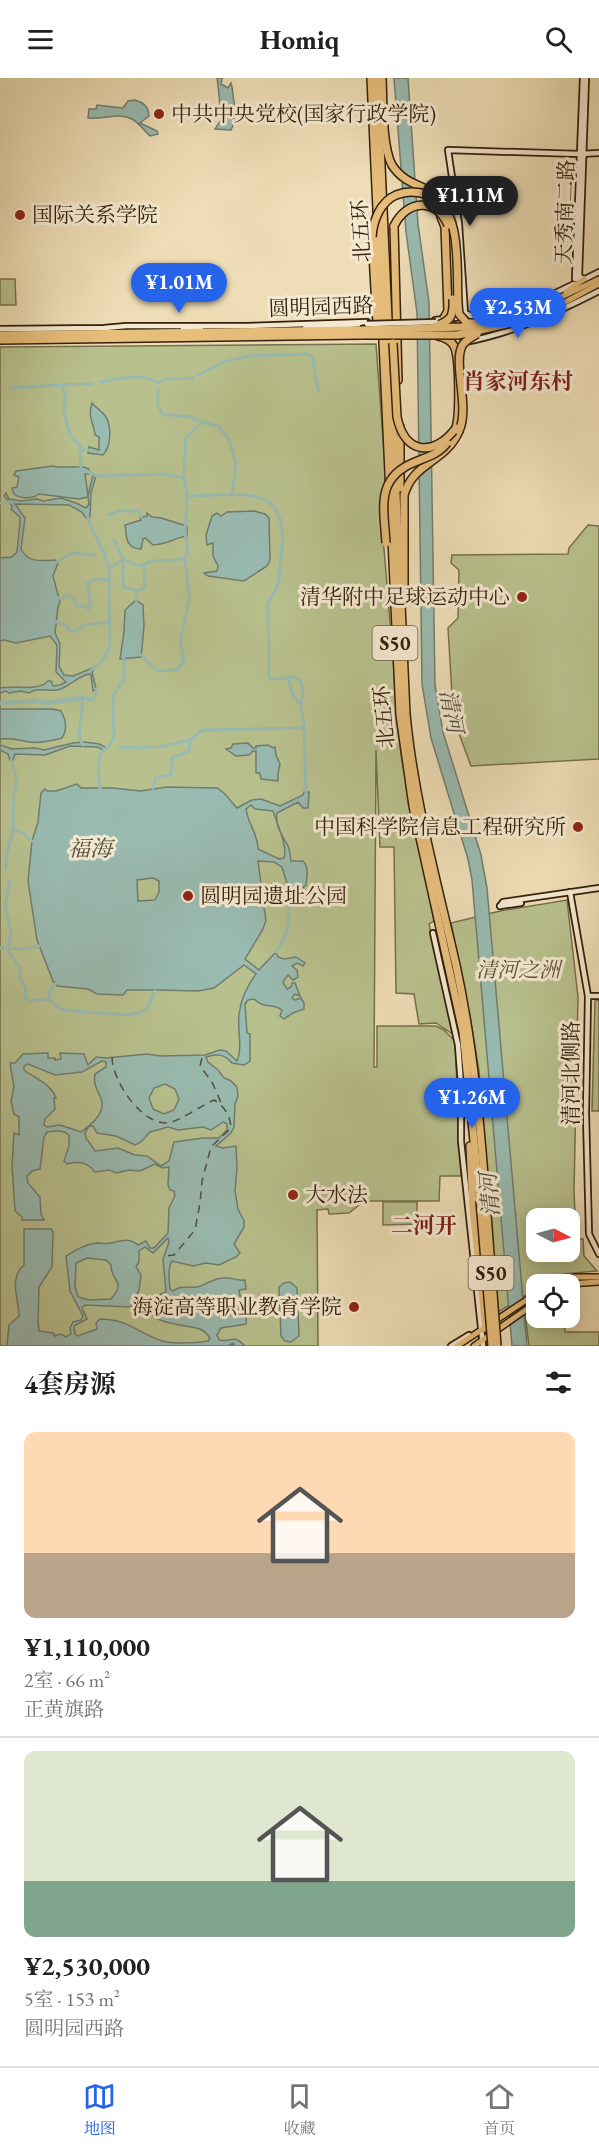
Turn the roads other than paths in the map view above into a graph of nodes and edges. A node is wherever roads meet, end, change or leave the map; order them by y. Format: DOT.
graph roads {
  1 [pos="371,78"];
  2 [pos="377,78"];
  3 [pos="382,78"];
  4 [pos="585,78"];
  5 [pos="599,153"];
  6 [pos="582,154"];
  7 [pos="382,186"];
  8 [pos="437,210"];
  9 [pos="455,234"];
  10 [pos="599,272"];
  11 [pos="584,279"];
  12 [pos="599,279"];
  13 [pos="599,288"];
  14 [pos="538,308"];
  15 [pos="491,313"];
  16 [pos="472,316"];
  17 [pos="458,317"];
  18 [pos="444,318"];
  19 [pos="510,321"];
  20 [pos="434,326"];
  21 [pos="455,326"];
  22 [pos="484,326"];
  23 [pos="194,327"];
  24 [pos="359,328"];
  25 [pos="0,332"];
  26 [pos="181,332"];
  27 [pos="494,334"];
  28 [pos="0,340"];
  29 [pos="386,420"];
  30 [pos="456,428"];
  31 [pos="399,563"];
  32 [pos="398,648"];
  33 [pos="599,890"];
  34 [pos="570,894"];
  35 [pos="433,933"];
  36 [pos="588,996"];
  37 [pos="599,996"];
  38 [pos="470,1087"];
  39 [pos="483,1201"];
  40 [pos="599,1254"];
  41 [pos="599,1276"];
  42 [pos="580,1277"];
  43 [pos="599,1282"];
  44 [pos="580,1283"];
  45 [pos="526,1301"];
  46 [pos="526,1309"];
  47 [pos="483,1329"];
  48 [pos="482,1344"];
  49 [pos="451,1346"];
  50 [pos="457,1346"];
  51 [pos="474,1346"];
  52 [pos="492,1346"];
  53 [pos="497,1346"];
  1 -- 29 [label="highway, 北五环 / S50"];
  2 -- 7 [label="highway, 北五环 / S50"];
  3 -- 9 [label="highway, bridge"];
  4 -- 6 [label="street, 天秀南二路"];
  5 -- 6 [label="street"];
  6 -- 11 [label="street, 天秀南二路"];
  6 -- 16 [label="street"];
  7 -- 30 [label="highway, bridge"];
  7 -- 31 [label="highway, 北五环 / S50"];
  8 -- 18 [label="highway, bridge"];
  8 -- 20 [label="highway, bridge"];
  8 -- 31 [label="highway, bridge"];
  9 -- 22 [label="highway, bridge"];
  9 -- 29 [label="highway, bridge"];
  10 -- 11 [label="street, 圆明园西路"];
  11 -- 14 [label="main road"];
  11 -- 15 [label="street, 圆明园西路"];
  12 -- 14 [label="main road, 圆明园西路"];
  13 -- 19 [label="main road, 圆明园西路"];
  13 -- 27 [label="street, 圆明园西路"];
  14 -- 19 [label="main road, 圆明园西路"];
  15 -- 16 [label="street, 圆明园西路"];
  15 -- 27 [label="street"];
  16 -- 17 [label="street, 圆明园西路"];
  17 -- 18 [label="street, 圆明园西路"];
  17 -- 21 [label="street"];
  18 -- 20 [label="street, 圆明园西路"];
  19 -- 22 [label="highway, 圆明园西路, bridge"];
  20 -- 21 [label="street, 圆明园西路"];
  20 -- 22 [label="highway, 圆明园西路, bridge"];
  20 -- 24 [label="highway, 圆明园西路, bridge"];
  20 -- 24 [label="street, 圆明园西路, bridge"];
  20 -- 30 [label="highway, bridge"];
  21 -- 27 [label="street, 圆明园西路"];
  22 -- 32 [label="highway, bridge"];
  23 -- 24 [label="street, 圆明园西路"];
  23 -- 25 [label="street, 圆明园西路"];
  23 -- 26 [label="highway"];
  24 -- 26 [label="highway, 圆明园西路"];
  24 -- 28 [label="highway, 圆明园西路"];
  25 -- 26 [label="highway, 圆明园西路"];
  29 -- 32 [label="highway, 北五环 / S50"];
  30 -- 32 [label="highway, bridge"];
  31 -- 32 [label="highway, 北五环 / S50"];
  32 -- 38 [label="highway, 北五环 / S50"];
  32 -- 39 [label="highway, 北五环 / S50"];
  33 -- 34 [label="street"];
  34 -- 34 [label="street"];
  34 -- 36 [label="street, 清河北侧路"];
  35 -- 47 [label="street"];
  36 -- 37 [label="street"];
  36 -- 40 [label="street, 清河北侧路"];
  38 -- 39 [label="highway, 北五环 / S50"];
  38 -- 47 [label="highway"];
  39 -- 52 [label="highway, 北五环 / S50, bridge"];
  39 -- 53 [label="highway, 北五环 / S50, bridge"];
  41 -- 42 [label="main road"];
  43 -- 44 [label="main road"];
  45 -- 47 [label="main road"];
  46 -- 48 [label="main road"];
  47 -- 48 [label="street"];
  47 -- 49 [label="street"];
  47 -- 50 [label="main road"];
  48 -- 51 [label="main road"];
}
